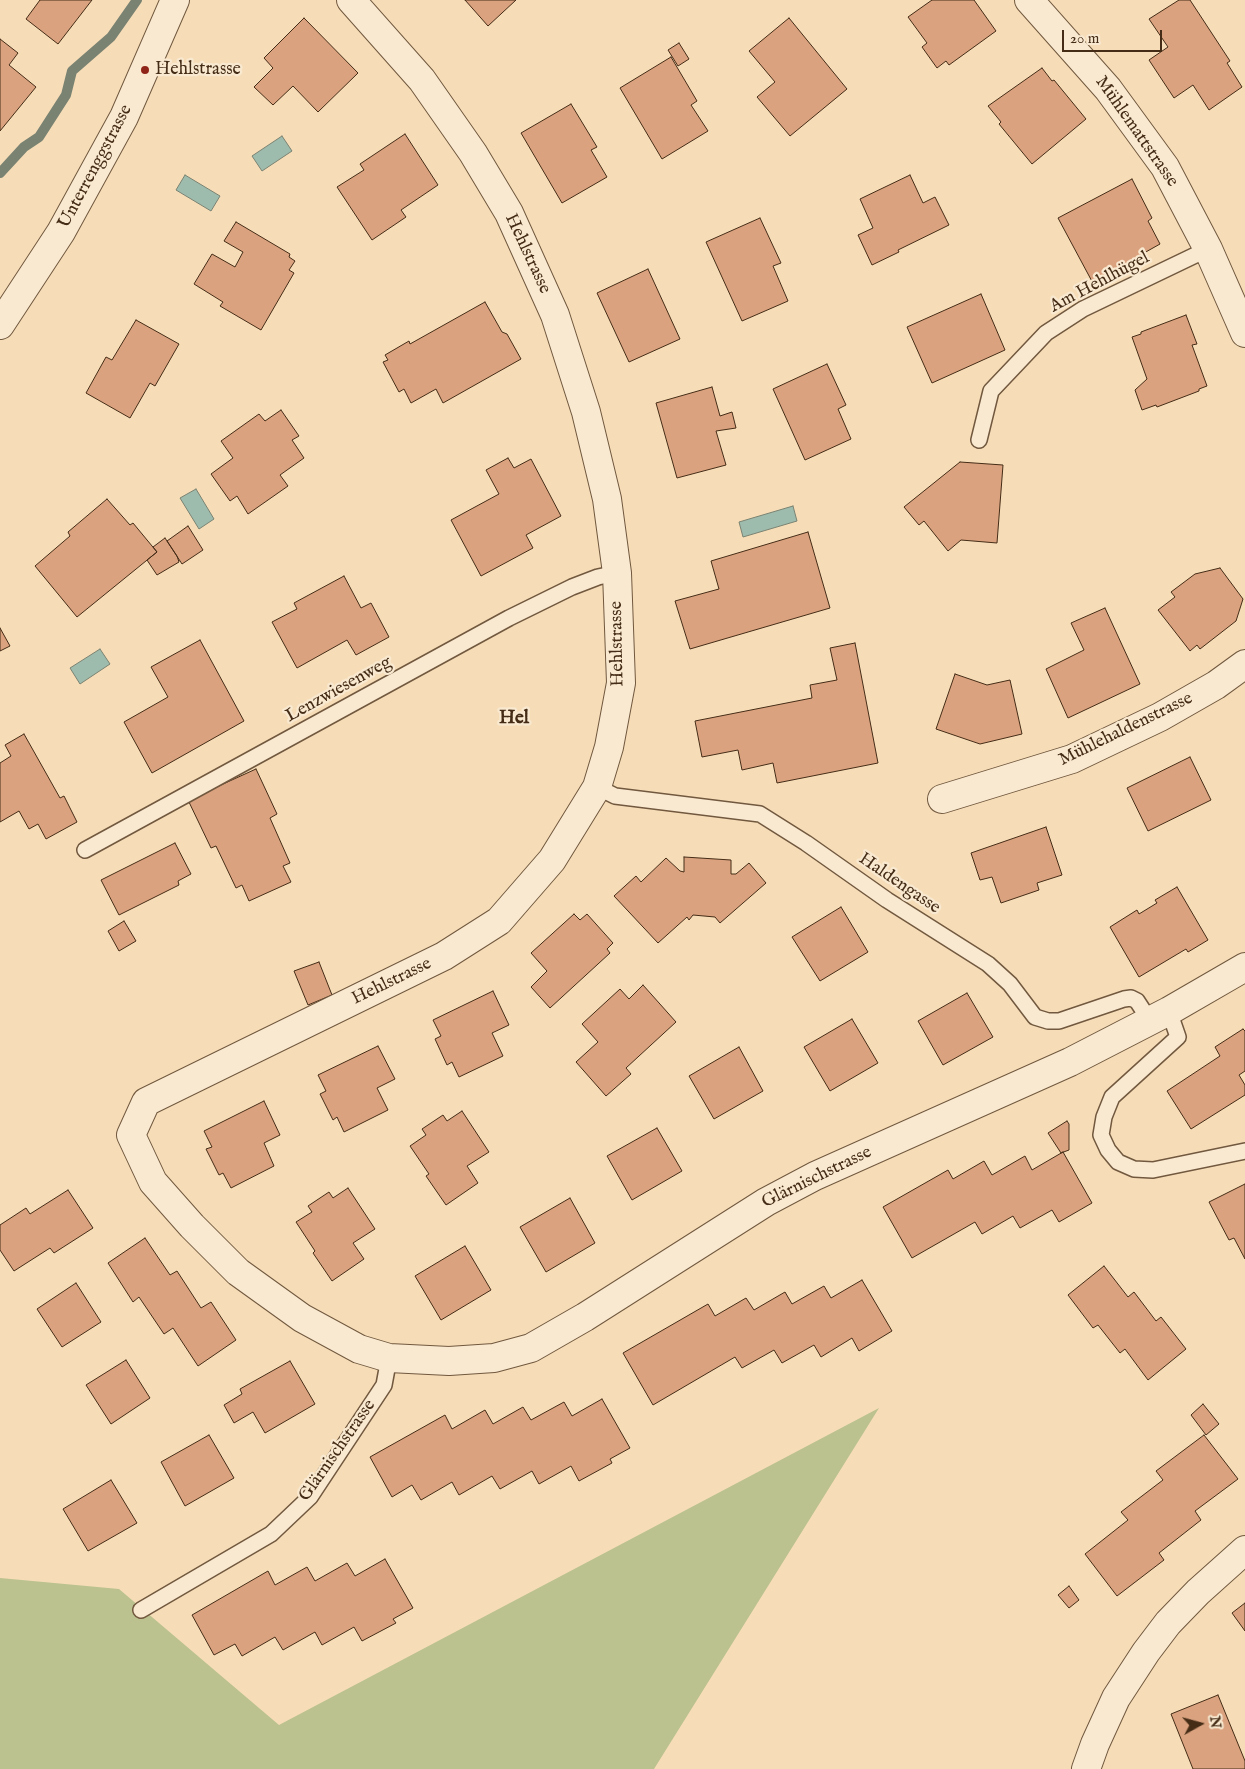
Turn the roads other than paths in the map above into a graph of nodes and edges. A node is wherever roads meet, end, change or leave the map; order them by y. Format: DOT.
graph roads {
  1 [pos="175,0"];
  2 [pos="352,0"];
  3 [pos="1030,0"];
  4 [pos="1208,249"];
  5 [pos="0,326"];
  6 [pos="1245,333"];
  7 [pos="978,440"];
  8 [pos="617,573"];
  9 [pos="1245,664"];
  10 [pos="597,787"];
  11 [pos="942,799"];
  12 [pos="85,850"];
  13 [pos="1245,967"];
  14 [pos="1159,1016"];
  15 [pos="131,1135"];
  16 [pos="1245,1151"];
  17 [pos="389,1358"];
  18 [pos="1245,1550"];
  19 [pos="141,1610"];
  20 [pos="1086,1769"];
  1 -- 5 [label="street, Unterrenggstrasse"];
  2 -- 8 [label="street, Hehlstrasse"];
  3 -- 4 [label="street, Mühlemattstrasse"];
  4 -- 6 [label="street, Mühlemattstrasse"];
  4 -- 7 [label="lane, Am Hehlhügel"];
  8 -- 10 [label="street, Hehlstrasse"];
  8 -- 12 [label="lane, Lenzwiesenweg"];
  9 -- 11 [label="street, Mühlehaldenstrasse"];
  10 -- 14 [label="lane, Haldengasse"];
  10 -- 15 [label="street, Hehlstrasse"];
  13 -- 14 [label="street, Glärnischstrasse"];
  14 -- 16 [label="lane, Haldengasse"];
  14 -- 17 [label="street, Glärnischstrasse"];
  15 -- 17 [label="street, Glärnischstrasse"];
  17 -- 19 [label="lane, Glärnischstrasse"];
  18 -- 20 [label="street"];
}
